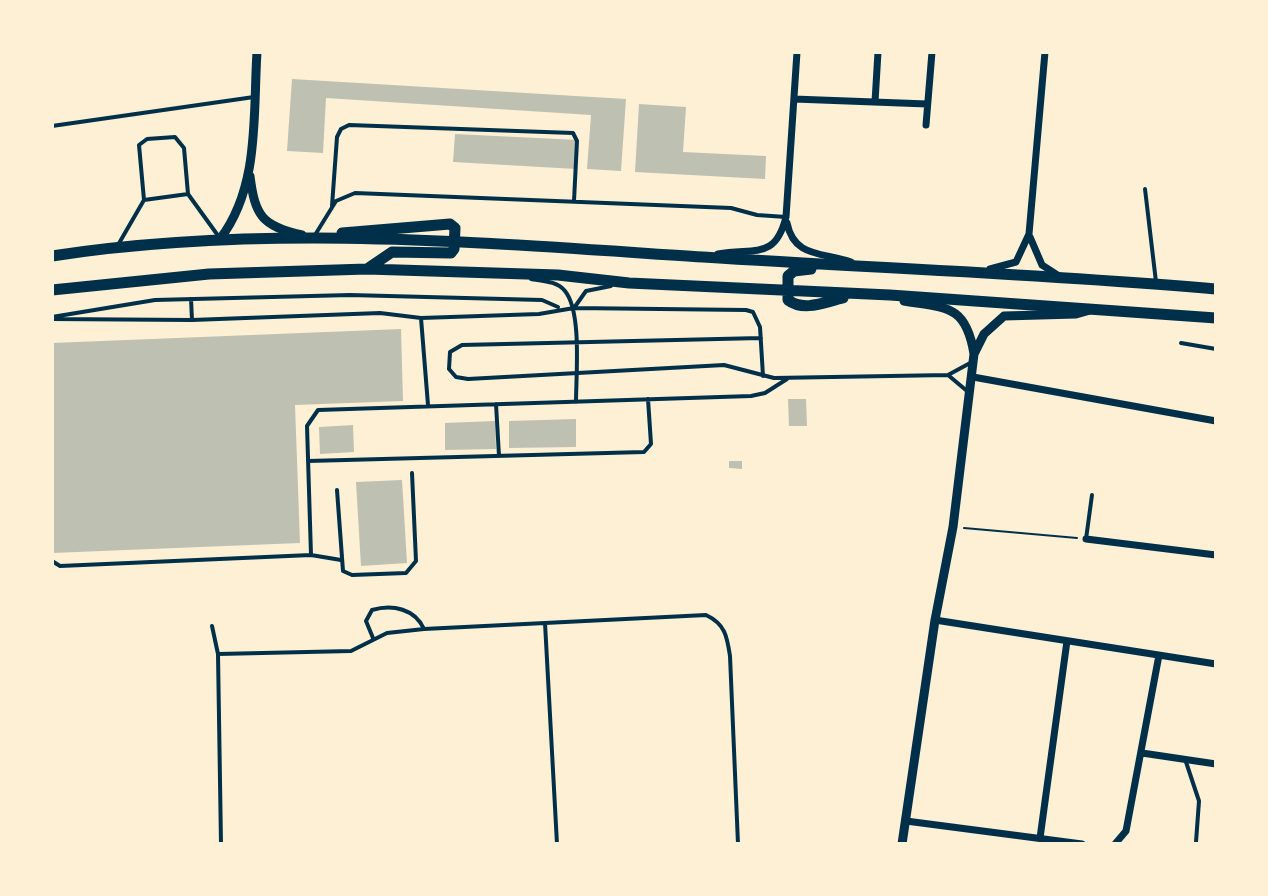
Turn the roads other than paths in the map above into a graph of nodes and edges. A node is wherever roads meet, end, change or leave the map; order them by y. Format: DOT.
graph roads {
  1 [pos="797,52"];
  2 [pos="878,52"];
  3 [pos="932,52"];
  4 [pos="1045,52"];
  5 [pos="256,53"];
  6 [pos="254,97"];
  7 [pos="794,99"];
  8 [pos="875,102"];
  9 [pos="927,104"];
  10 [pos="926,125"];
  11 [pos="52,126"];
  12 [pos="249,168"];
  13 [pos="1145,189"];
  14 [pos="188,194"];
  15 [pos="144,200"];
  16 [pos="574,201"];
  17 [pos="332,206"];
  18 [pos="786,217"];
  19 [pos="1029,234"];
  20 [pos="313,238"];
  21 [pos="220,239"];
  22 [pos="455,241"];
  23 [pos="118,245"];
  24 [pos="52,256"];
  25 [pos="708,258"];
  26 [pos="860,266"];
  27 [pos="367,269"];
  28 [pos="977,272"];
  29 [pos="477,273"];
  30 [pos="1064,278"];
  31 [pos="629,283"];
  32 [pos="1157,284"];
  33 [pos="1216,289"];
  34 [pos="52,290"];
  35 [pos="787,293"];
  36 [pos="890,295"];
  37 [pos="191,299"];
  38 [pos="560,308"];
  39 [pos="574,308"];
  40 [pos="1093,310"];
  41 [pos="52,318"];
  42 [pos="421,318"];
  43 [pos="1216,318"];
  44 [pos="192,320"];
  45 [pos="761,338"];
  46 [pos="575,341"];
  47 [pos="1181,343"];
  48 [pos="1216,349"];
  49 [pos="974,358"];
  50 [pos="576,373"];
  51 [pos="948,375"];
  52 [pos="763,376"];
  53 [pos="973,377"];
  54 [pos="789,378"];
  55 [pos="969,397"];
  56 [pos="648,399"];
  57 [pos="576,402"];
  58 [pos="496,404"];
  59 [pos="428,405"];
  60 [pos="1216,419"];
  61 [pos="499,456"];
  62 [pos="308,461"];
  63 [pos="412,473"];
  64 [pos="337,490"];
  65 [pos="1092,495"];
  66 [pos="1086,539"];
  67 [pos="311,555"];
  68 [pos="1216,555"];
  69 [pos="341,560"];
  70 [pos="52,561"];
  71 [pos="935,620"];
  72 [pos="545,623"];
  73 [pos="212,626"];
  74 [pos="424,629"];
  75 [pos="373,639"];
  76 [pos="1067,641"];
  77 [pos="218,654"];
  78 [pos="1159,655"];
  79 [pos="1216,664"];
  80 [pos="1142,753"];
  81 [pos="1185,759"];
  82 [pos="1216,764"];
  83 [pos="906,821"];
  84 [pos="1040,838"];
  85 [pos="1196,842"];
  86 [pos="221,844"];
  87 [pos="557,844"];
  88 [pos="738,844"];
  89 [pos="902,844"];
  90 [pos="1082,844"];
  91 [pos="1117,844"];
  1 -- 7 [label="street"];
  2 -- 8 [label="street"];
  3 -- 9 [label="street"];
  4 -- 19 [label="street"];
  5 -- 6 [label="street"];
  6 -- 11 [label="lane"];
  6 -- 12 [label="street"];
  7 -- 8 [label="street"];
  7 -- 18 [label="street"];
  8 -- 9 [label="street"];
  9 -- 10 [label="street"];
  12 -- 20 [label="street"];
  12 -- 21 [label="street"];
  13 -- 32 [label="lane"];
  14 -- 15 [label="lane"];
  14 -- 15 [label="lane"];
  14 -- 21 [label="lane"];
  15 -- 23 [label="lane"];
  16 -- 17 [label="lane"];
  16 -- 17 [label="lane"];
  16 -- 18 [label="lane"];
  17 -- 20 [label="lane"];
  18 -- 25 [label="street"];
  18 -- 26 [label="street"];
  19 -- 28 [label="street"];
  19 -- 30 [label="street"];
  20 -- 21 [label="main road"];
  20 -- 22 [label="main road"];
  21 -- 23 [label="main road"];
  22 -- 25 [label="main road"];
  22 -- 27 [label="main road"];
  23 -- 24 [label="main road"];
  25 -- 26 [label="main road"];
  26 -- 28 [label="main road"];
  26 -- 35 [label="main road"];
  27 -- 29 [label="main road"];
  27 -- 34 [label="main road"];
  28 -- 30 [label="main road"];
  29 -- 31 [label="main road"];
  29 -- 39 [label="lane"];
  30 -- 32 [label="main road"];
  31 -- 35 [label="main road"];
  31 -- 39 [label="lane"];
  32 -- 33 [label="main road"];
  35 -- 36 [label="main road"];
  36 -- 40 [label="main road"];
  36 -- 49 [label="street"];
  37 -- 38 [label="lane"];
  37 -- 41 [label="lane"];
  37 -- 44 [label="lane"];
  38 -- 39 [label="lane"];
  38 -- 42 [label="lane"];
  39 -- 45 [label="lane"];
  39 -- 46 [label="lane"];
  40 -- 43 [label="main road"];
  40 -- 49 [label="street"];
  41 -- 44 [label="lane"];
  42 -- 44 [label="lane"];
  42 -- 59 [label="lane"];
  45 -- 46 [label="lane"];
  45 -- 52 [label="lane"];
  46 -- 50 [label="lane"];
  46 -- 50 [label="lane"];
  47 -- 48 [label="lane"];
  49 -- 51 [label="lane"];
  49 -- 53 [label="street"];
  50 -- 52 [label="lane"];
  50 -- 57 [label="lane"];
  51 -- 54 [label="lane"];
  51 -- 55 [label="lane"];
  52 -- 54 [label="lane"];
  53 -- 55 [label="street"];
  53 -- 60 [label="street"];
  54 -- 56 [label="lane"];
  55 -- 71 [label="street"];
  56 -- 57 [label="lane"];
  56 -- 61 [label="lane"];
  57 -- 58 [label="lane"];
  58 -- 59 [label="lane"];
  58 -- 61 [label="lane"];
  59 -- 62 [label="lane"];
  61 -- 62 [label="lane"];
  62 -- 67 [label="lane"];
  63 -- 69 [label="lane"];
  64 -- 69 [label="lane"];
  65 -- 66 [label="lane"];
  66 -- 68 [label="street"];
  67 -- 69 [label="lane"];
  67 -- 70 [label="lane"];
  71 -- 76 [label="street"];
  71 -- 83 [label="street"];
  72 -- 74 [label="lane"];
  72 -- 87 [label="lane"];
  72 -- 88 [label="lane"];
  73 -- 77 [label="lane"];
  74 -- 75 [label="lane"];
  74 -- 75 [label="lane"];
  75 -- 77 [label="lane"];
  76 -- 78 [label="street"];
  76 -- 84 [label="street"];
  77 -- 86 [label="lane"];
  78 -- 79 [label="street"];
  78 -- 80 [label="street"];
  80 -- 81 [label="street"];
  80 -- 91 [label="street"];
  81 -- 82 [label="street"];
  81 -- 85 [label="lane"];
  83 -- 84 [label="street"];
  83 -- 89 [label="street"];
  84 -- 90 [label="street"];
}
